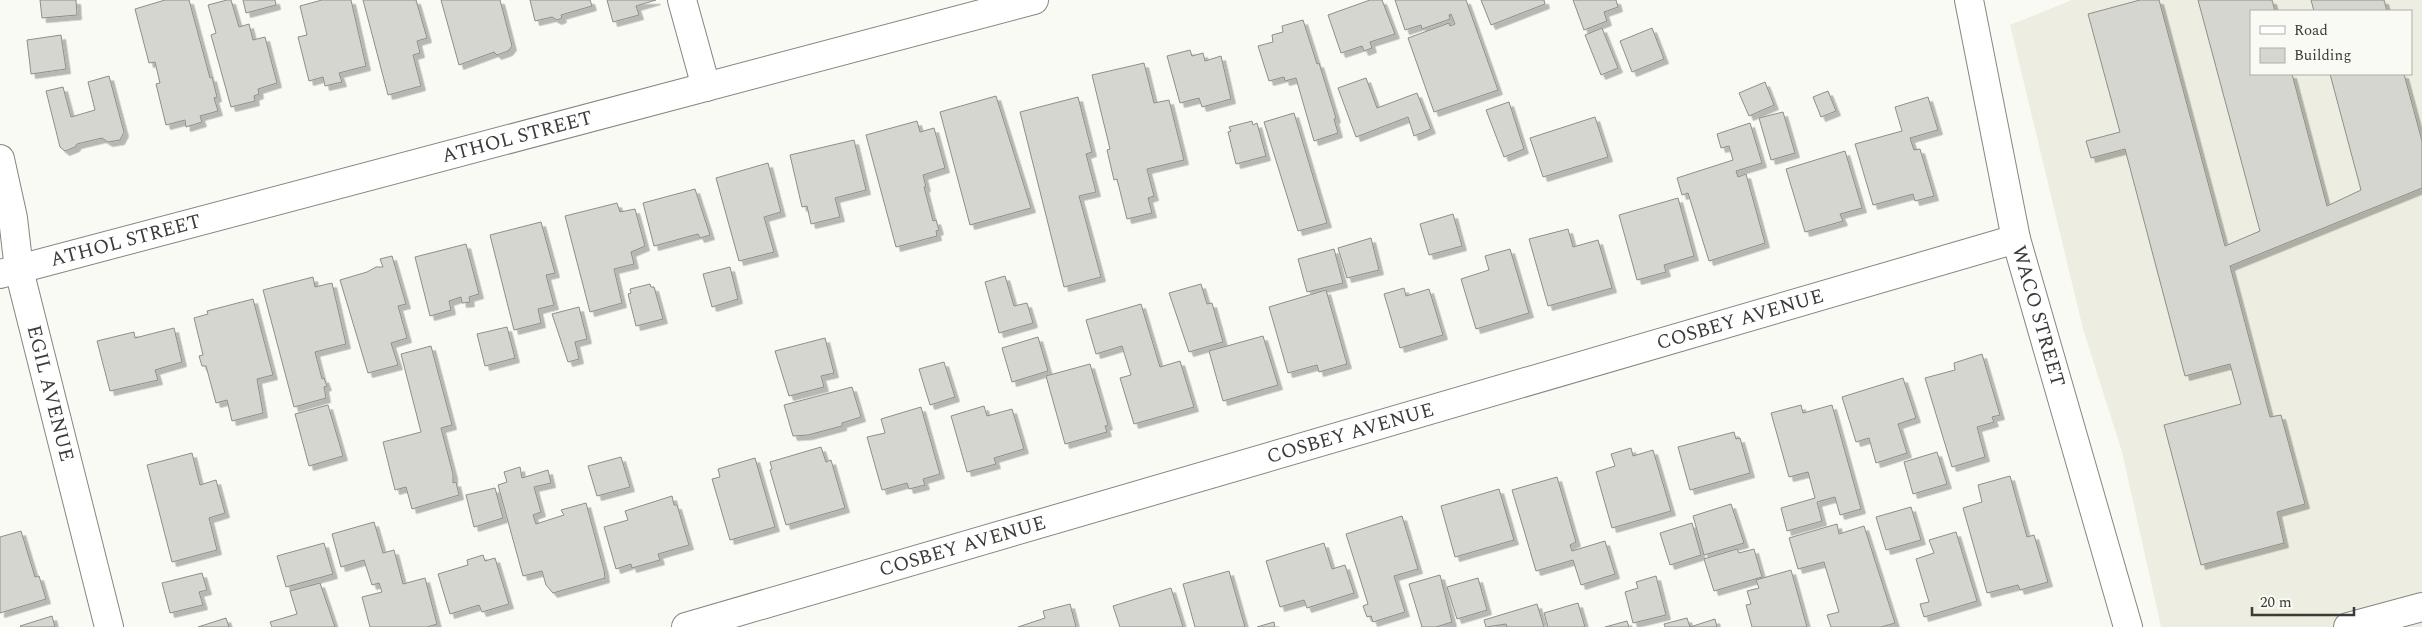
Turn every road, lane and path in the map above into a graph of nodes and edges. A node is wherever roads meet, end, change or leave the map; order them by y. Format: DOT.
graph roads {
  1 [pos="682,0"];
  2 [pos="1034,0"];
  3 [pos="1969,0"];
  4 [pos="706,88"];
  5 [pos="0,159"];
  6 [pos="2016,239"];
  7 [pos="9,272"];
  8 [pos="2422,607"];
  9 [pos="109,627"];
  10 [pos="686,627"];
  11 [pos="2128,627"];
  12 [pos="2348,627"];
  1 -- 4 [label="street"];
  2 -- 4 [label="street, ATHOL STREET"];
  3 -- 6 [label="street, WACO STREET"];
  4 -- 7 [label="street, ATHOL STREET"];
  5 -- 7 [label="street, EGIL AVENUE"];
  6 -- 10 [label="street, COSBEY AVENUE"];
  6 -- 11 [label="street, WACO STREET"];
  7 -- 9 [label="street, EGIL AVENUE"];
  8 -- 12 [label="street"];
}
